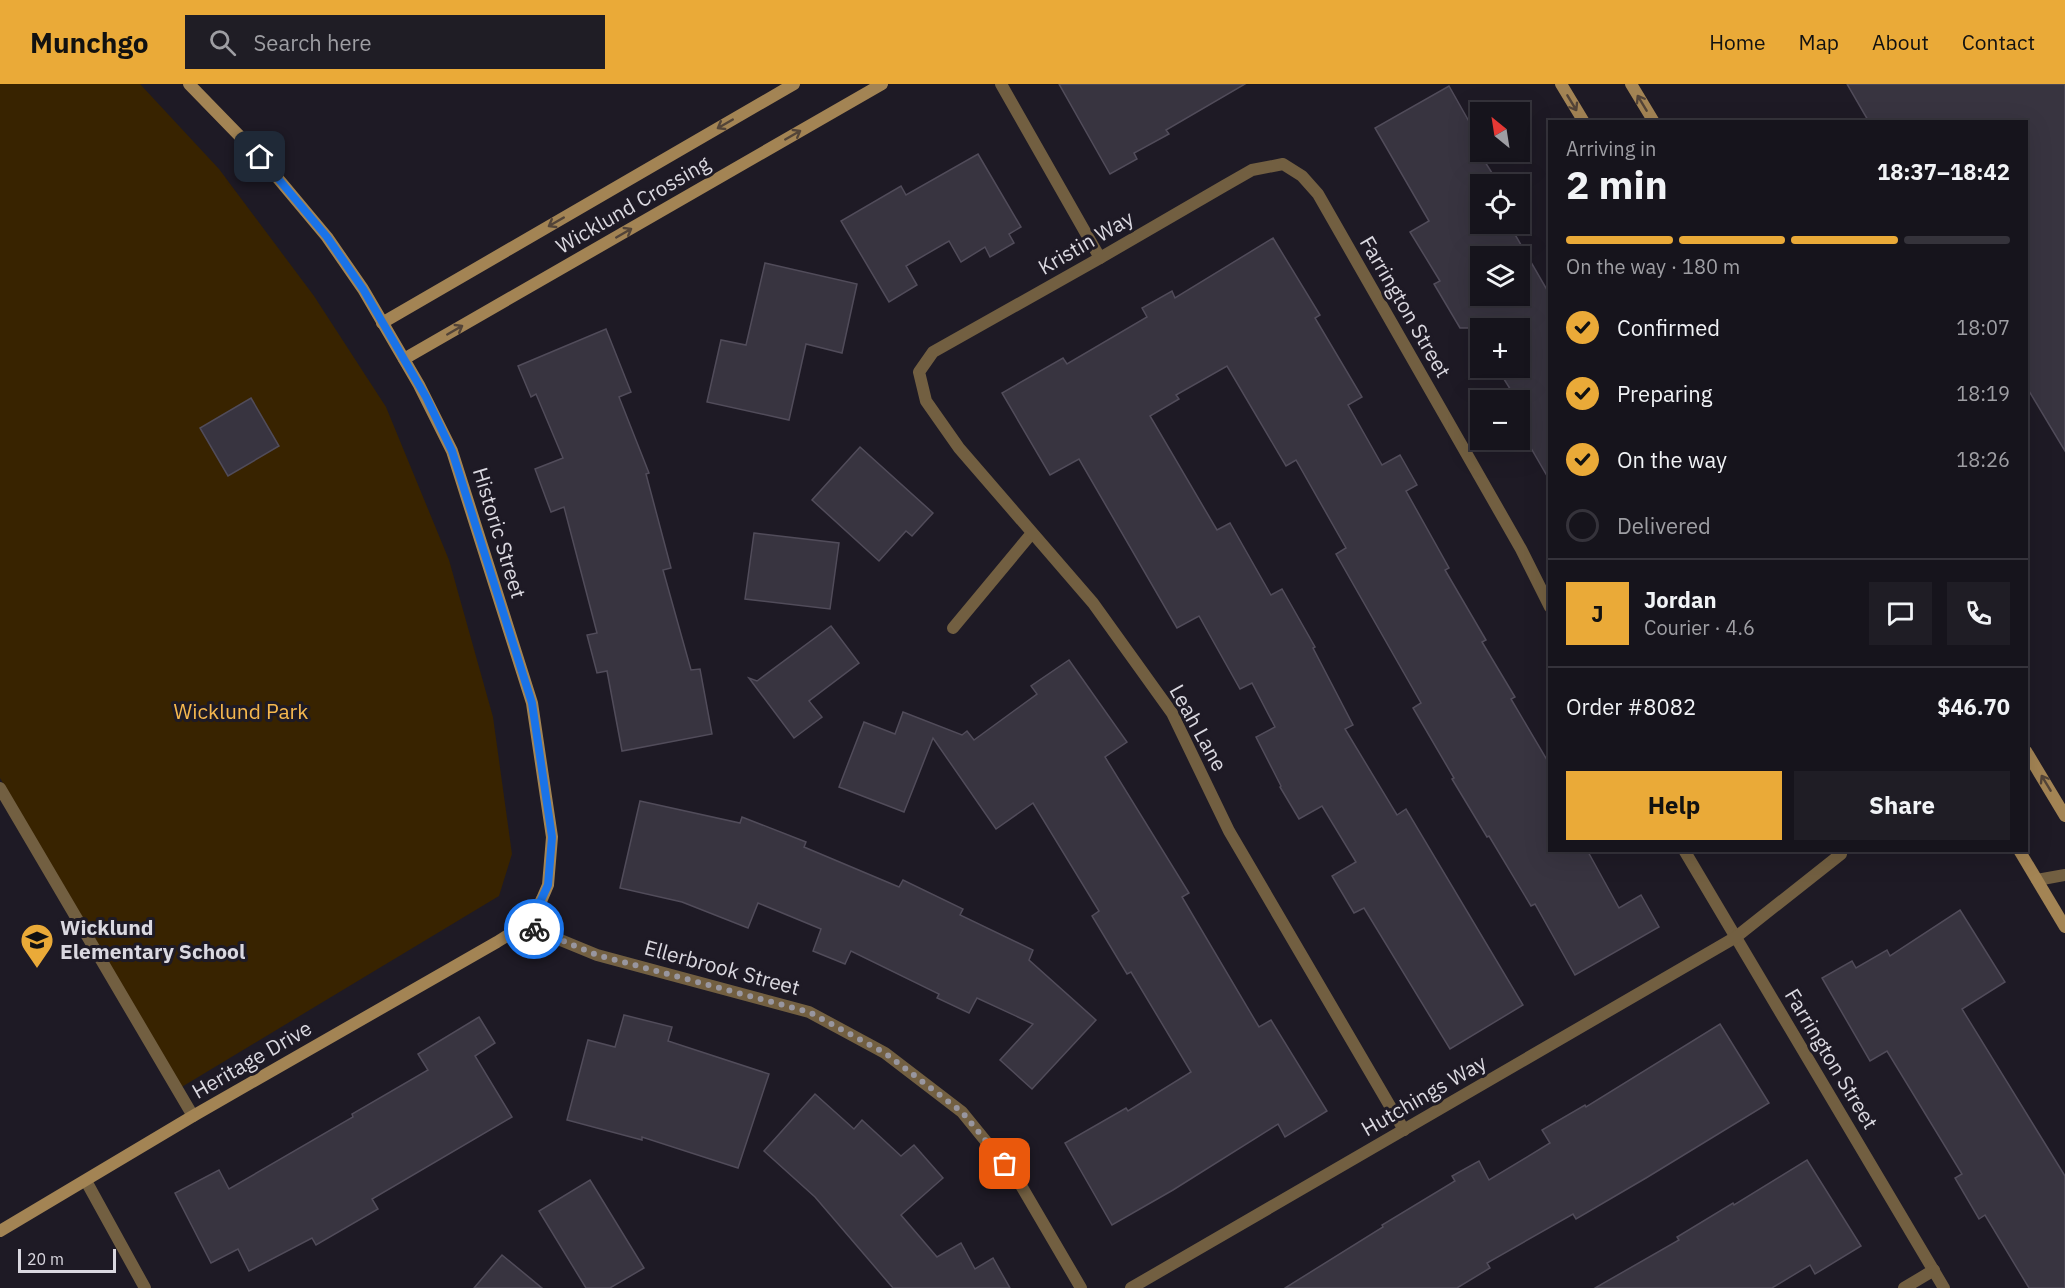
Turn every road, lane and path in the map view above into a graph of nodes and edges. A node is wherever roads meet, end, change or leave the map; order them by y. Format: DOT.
graph roads {
  1 [pos="189,84"];
  2 [pos="794,84"];
  3 [pos="882,84"];
  4 [pos="1001,84"];
  5 [pos="1561,84"];
  6 [pos="1631,84"];
  7 [pos="1583,120"];
  8 [pos="1653,120"];
  9 [pos="1283,164"];
  10 [pos="1100,258"];
  11 [pos="382,323"];
  12 [pos="404,359"];
  13 [pos="919,372"];
  14 [pos="1032,533"];
  15 [pos="1548,603"];
  16 [pos="952,628"];
  17 [pos="2028,754"];
  18 [pos="0,788"];
  19 [pos="2065,816"];
  20 [pos="1685,852"];
  21 [pos="2020,852"];
  22 [pos="1841,854"];
  23 [pos="2065,875"];
  24 [pos="2037,880"];
  25 [pos="524,925"];
  26 [pos="2065,927"];
  27 [pos="1736,937"];
  28 [pos="193,1116"];
  29 [pos="1404,1130"];
  30 [pos="86,1181"];
  31 [pos="0,1231"];
  32 [pos="1934,1270"];
  33 [pos="145,1288"];
  34 [pos="1082,1288"];
  35 [pos="1131,1288"];
  36 [pos="1904,1288"];
  37 [pos="1944,1288"];
  1 -- 11 [label="street, Historic Street"];
  2 -- 11 [label="street, Wicklund Crossing, one-way"];
  12 -- 3 [label="street, Wicklund Crossing, one-way"];
  4 -- 10 [label="street"];
  5 -- 7 [label="street, one-way"];
  8 -- 6 [label="street, one-way"];
  9 -- 10 [label="street, Kristin Way"];
  9 -- 15 [label="street, Farrington Street"];
  10 -- 13 [label="street, Kristin Way"];
  11 -- 12 [label="street, Historic Street"];
  12 -- 25 [label="street, Historic Street"];
  13 -- 14 [label="street, Leah Lane"];
  14 -- 16 [label="street"];
  14 -- 29 [label="street, Leah Lane"];
  19 -- 17 [label="street, one-way"];
  18 -- 28 [label="street"];
  20 -- 27 [label="street, Farrington Street"];
  21 -- 24 [label="street"];
  22 -- 27 [label="street, Hutchings Way"];
  23 -- 24 [label="street"];
  24 -- 26 [label="street"];
  25 -- 28 [label="street, Heritage Drive"];
  25 -- 34 [label="street, Ellerbrook Street"];
  27 -- 29 [label="street, Hutchings Way"];
  27 -- 32 [label="street, Farrington Street"];
  28 -- 30 [label="street, Heritage Drive"];
  29 -- 35 [label="street, Hutchings Way"];
  30 -- 31 [label="street, Heritage Drive"];
  30 -- 33 [label="street"];
  32 -- 36 [label="street"];
  32 -- 37 [label="street, Farrington Street"];
}
